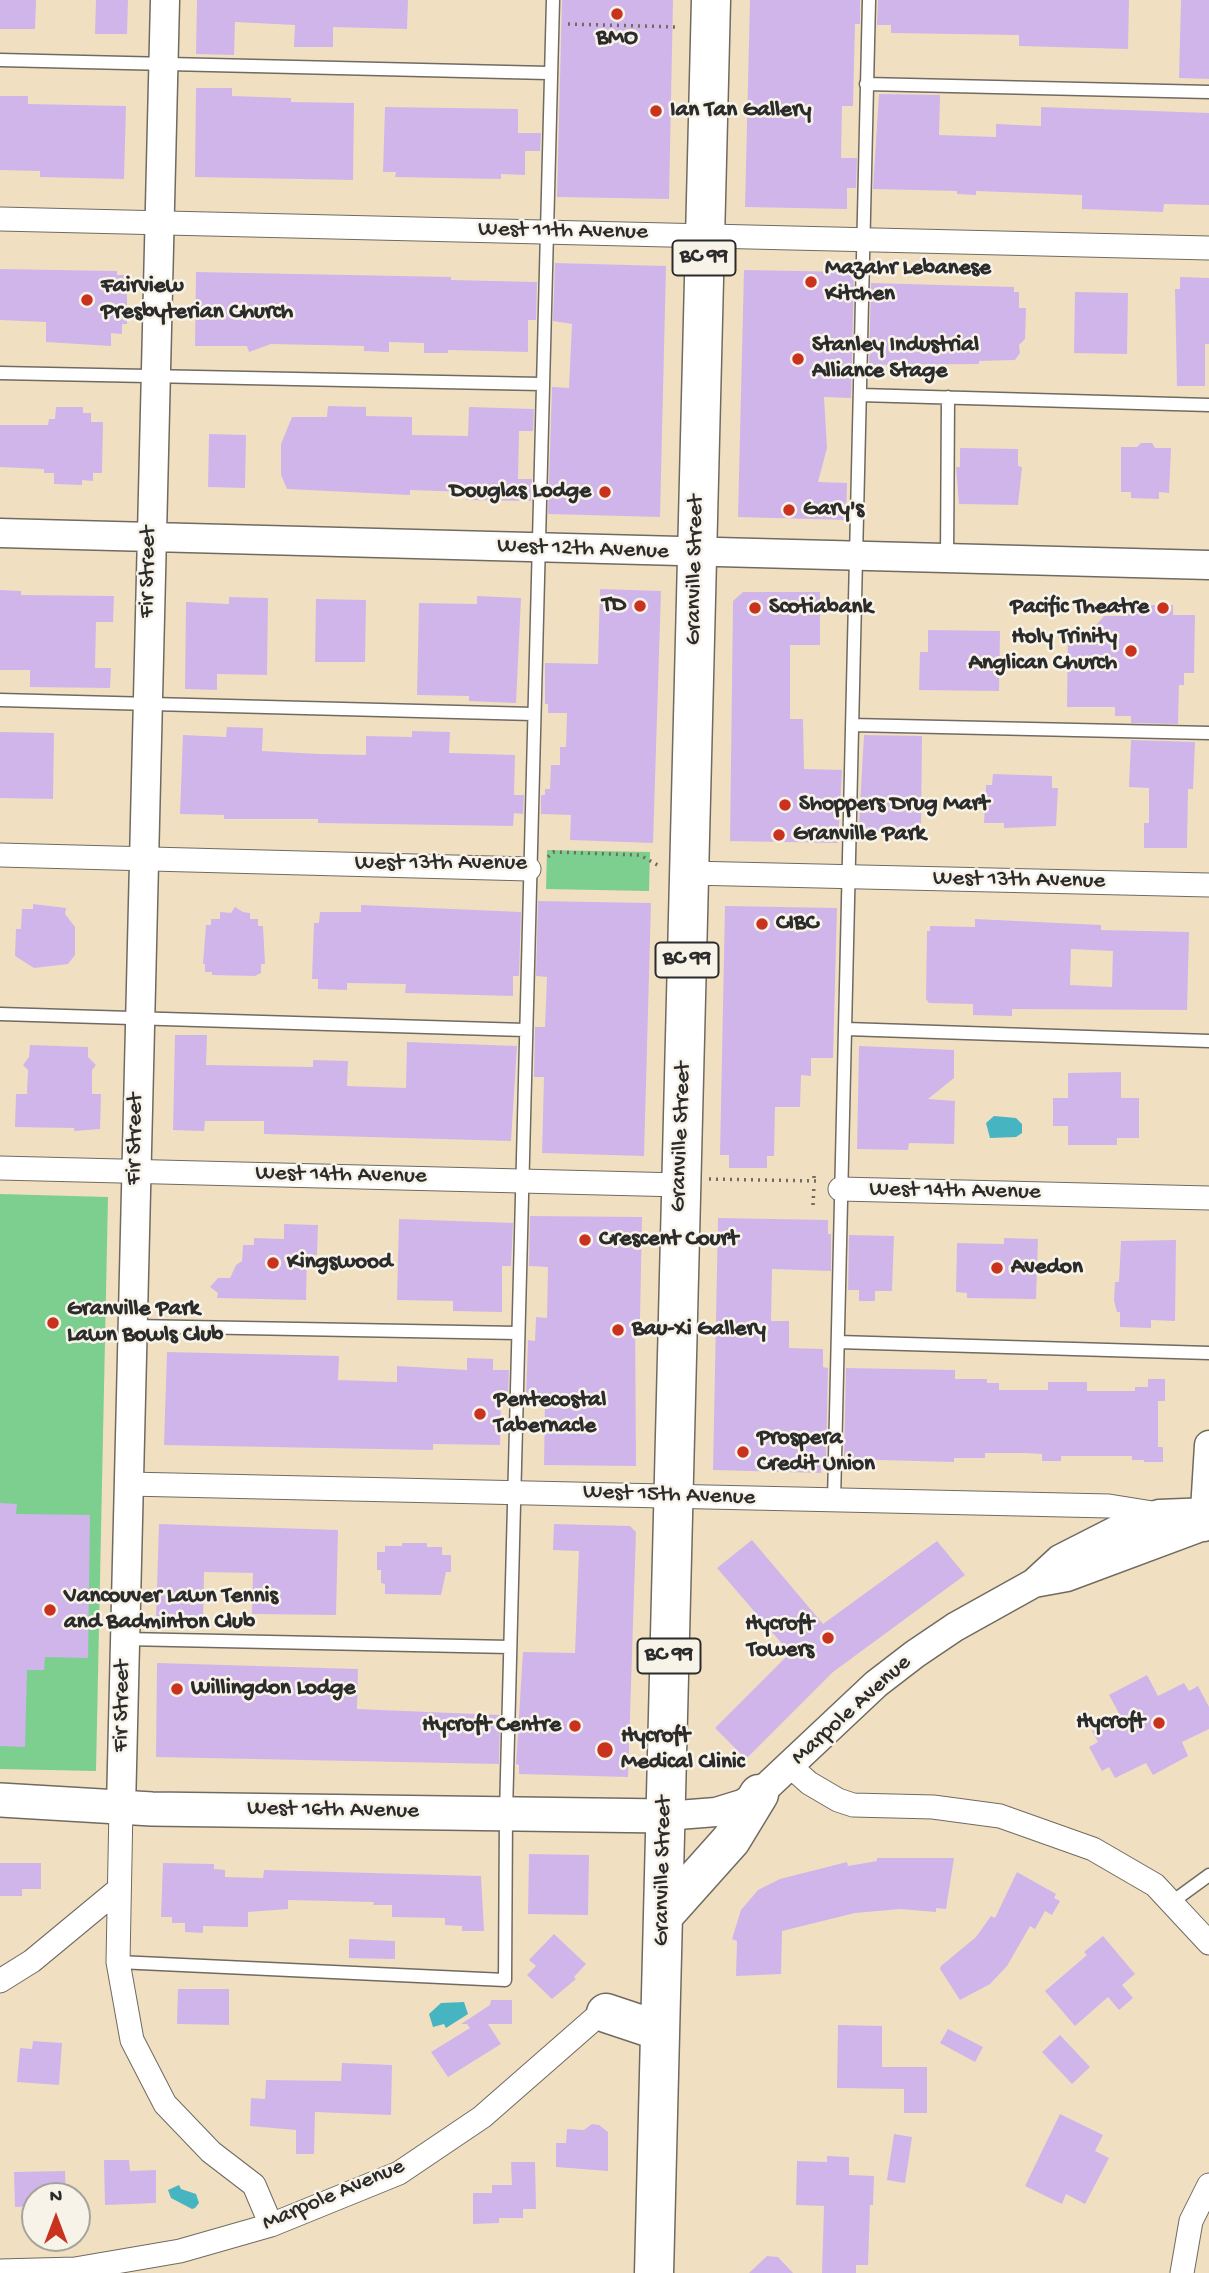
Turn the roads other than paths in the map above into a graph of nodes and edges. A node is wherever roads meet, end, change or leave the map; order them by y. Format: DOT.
graph roads {
  1 [pos="165,0"];
  2 [pos="552,0"];
  3 [pos="710,0"];
  4 [pos="869,0"];
  5 [pos="0,60"];
  6 [pos="162,64"];
  7 [pos="548,73"];
  8 [pos="866,84"];
  9 [pos="1209,92"];
  10 [pos="0,219"];
  11 [pos="158,222"];
  12 [pos="544,232"];
  13 [pos="705,234"];
  14 [pos="862,238"];
  15 [pos="1209,248"];
  16 [pos="0,373"];
  17 [pos="155,376"];
  18 [pos="541,384"];
  19 [pos="860,395"];
  20 [pos="948,397"];
  21 [pos="1209,405"];
  22 [pos="0,533"];
  23 [pos="150,536"];
  24 [pos="537,549"];
  25 [pos="697,553"];
  26 [pos="856,557"];
  27 [pos="947,559"];
  28 [pos="1209,565"];
  29 [pos="0,700"];
  30 [pos="146,704"];
  31 [pos="533,714"];
  32 [pos="852,724"];
  33 [pos="1209,733"];
  34 [pos="0,855"];
  35 [pos="143,859"];
  36 [pos="529,869"];
  37 [pos="689,873"];
  38 [pos="848,877"];
  39 [pos="1209,885"];
  40 [pos="0,1014"];
  41 [pos="139,1017"];
  42 [pos="846,1029"];
  43 [pos="525,1030"];
  44 [pos="1209,1041"];
  45 [pos="0,1167"];
  46 [pos="135,1170"];
  47 [pos="521,1181"];
  48 [pos="692,1182"];
  49 [pos="840,1189"];
  50 [pos="1209,1198"];
  51 [pos="132,1326"];
  52 [pos="517,1333"];
  53 [pos="838,1342"];
  54 [pos="1209,1353"];
  55 [pos="1209,1445"];
  56 [pos="128,1484"];
  57 [pos="514,1491"];
  58 [pos="673,1496"];
  59 [pos="834,1501"];
  60 [pos="1159,1514"];
  61 [pos="1206,1519"];
  62 [pos="1034,1583"];
  63 [pos="124,1639"];
  64 [pos="510,1647"];
  65 [pos="790,1766"];
  66 [pos="759,1794"];
  67 [pos="0,1800"];
  68 [pos="121,1807"];
  69 [pos="506,1813"];
  70 [pos="665,1816"];
  71 [pos="1209,1875"];
  72 [pos="119,1889"];
  73 [pos="1172,1902"];
  74 [pos="664,1914"];
  75 [pos="1209,1943"];
  76 [pos="118,1962"];
  77 [pos="0,1980"];
  78 [pos="606,2013"];
  79 [pos="661,2015"];
  80 [pos="1209,2185"];
  81 [pos="271,2225"];
  82 [pos="0,2271"];
  83 [pos="654,2273"];
  84 [pos="1182,2273"];
  1 -- 6 [label="street, Fir Street"];
  2 -- 7 [label="lane"];
  3 -- 13 [label="highway, Granville Street / BC 99"];
  4 -- 8 [label="lane"];
  5 -- 6 [label="lane"];
  6 -- 7 [label="lane"];
  6 -- 11 [label="street, Fir Street"];
  7 -- 12 [label="lane"];
  8 -- 9 [label="lane"];
  8 -- 14 [label="lane"];
  10 -- 11 [label="street, West 11th Avenue"];
  11 -- 12 [label="street, West 11th Avenue"];
  11 -- 17 [label="street, Fir Street"];
  12 -- 13 [label="street, West 11th Avenue"];
  12 -- 18 [label="lane"];
  13 -- 14 [label="street, West 11th Avenue"];
  13 -- 25 [label="highway, Granville Street / BC 99"];
  14 -- 15 [label="street, West 11th Avenue"];
  14 -- 19 [label="lane"];
  16 -- 17 [label="lane"];
  17 -- 18 [label="lane"];
  17 -- 23 [label="street, Fir Street"];
  18 -- 24 [label="lane"];
  19 -- 20 [label="lane"];
  19 -- 26 [label="lane"];
  20 -- 21 [label="lane"];
  20 -- 27 [label="lane"];
  22 -- 23 [label="street, West 12th Avenue"];
  23 -- 24 [label="street, West 12th Avenue"];
  23 -- 30 [label="street, Fir Street"];
  24 -- 25 [label="street, West 12th Avenue"];
  24 -- 31 [label="lane"];
  25 -- 26 [label="street, West 12th Avenue"];
  25 -- 37 [label="highway, Granville Street / BC 99"];
  26 -- 27 [label="street, West 12th Avenue"];
  26 -- 32 [label="lane"];
  27 -- 28 [label="street, West 12th Avenue"];
  29 -- 30 [label="lane"];
  30 -- 31 [label="lane"];
  30 -- 35 [label="street, Fir Street"];
  31 -- 36 [label="lane"];
  32 -- 33 [label="lane"];
  32 -- 38 [label="lane"];
  34 -- 35 [label="street, West 13th Avenue"];
  35 -- 36 [label="street, West 13th Avenue"];
  35 -- 41 [label="street, Fir Street"];
  36 -- 43 [label="lane"];
  37 -- 38 [label="street, West 13th Avenue"];
  37 -- 48 [label="highway, Granville Street / BC 99"];
  38 -- 39 [label="street, West 13th Avenue"];
  38 -- 42 [label="lane"];
  40 -- 41 [label="lane"];
  41 -- 43 [label="lane"];
  41 -- 46 [label="street, Fir Street"];
  42 -- 44 [label="lane"];
  42 -- 49 [label="lane"];
  43 -- 47 [label="lane"];
  45 -- 46 [label="street, West 14th Avenue"];
  46 -- 47 [label="street, West 14th Avenue"];
  46 -- 51 [label="street, Fir Street"];
  47 -- 48 [label="street, West 14th Avenue"];
  47 -- 52 [label="lane"];
  48 -- 58 [label="highway, Granville Street / BC 99"];
  49 -- 50 [label="street, West 14th Avenue"];
  49 -- 53 [label="lane"];
  51 -- 52 [label="lane"];
  51 -- 56 [label="street, Fir Street"];
  52 -- 57 [label="lane"];
  53 -- 54 [label="lane"];
  53 -- 59 [label="lane"];
  55 -- 61 [label="street"];
  56 -- 57 [label="street, West 15th Avenue"];
  56 -- 63 [label="street, Fir Street"];
  57 -- 58 [label="street, West 15th Avenue"];
  57 -- 64 [label="lane"];
  58 -- 59 [label="street, West 15th Avenue"];
  58 -- 70 [label="highway, Granville Street / BC 99"];
  59 -- 60 [label="street, West 15th Avenue"];
  60 -- 61 [label="street, West 15th Avenue"];
  60 -- 62 [label="street, Marpole Avenue"];
  61 -- 62 [label="street, Marpole Avenue"];
  62 -- 65 [label="street, Marpole Avenue"];
  63 -- 64 [label="lane"];
  63 -- 68 [label="street, Fir Street"];
  64 -- 69 [label="lane"];
  65 -- 66 [label="street, Marpole Avenue"];
  65 -- 73 [label="street"];
  66 -- 70 [label="street, Marpole Avenue"];
  66 -- 74 [label="highway"];
  67 -- 68 [label="main road, West 16th Avenue"];
  68 -- 69 [label="main road, West 16th Avenue"];
  68 -- 72 [label="street, Fir Street"];
  69 -- 70 [label="main road, West 16th Avenue"];
  69 -- 76 [label="lane"];
  70 -- 74 [label="highway, Granville Street / BC 99"];
  71 -- 73 [label="lane"];
  72 -- 76 [label="street, Fir Street"];
  72 -- 77 [label="street"];
  73 -- 75 [label="street"];
  74 -- 79 [label="highway, Granville Street / BC 99"];
  76 -- 81 [label="street, Fir Street"];
  78 -- 79 [label="highway"];
  78 -- 81 [label="street, Marpole Avenue"];
  79 -- 83 [label="highway, Granville Street / BC 99"];
  80 -- 84 [label="street"];
  81 -- 82 [label="street, Marpole Avenue"];
}
